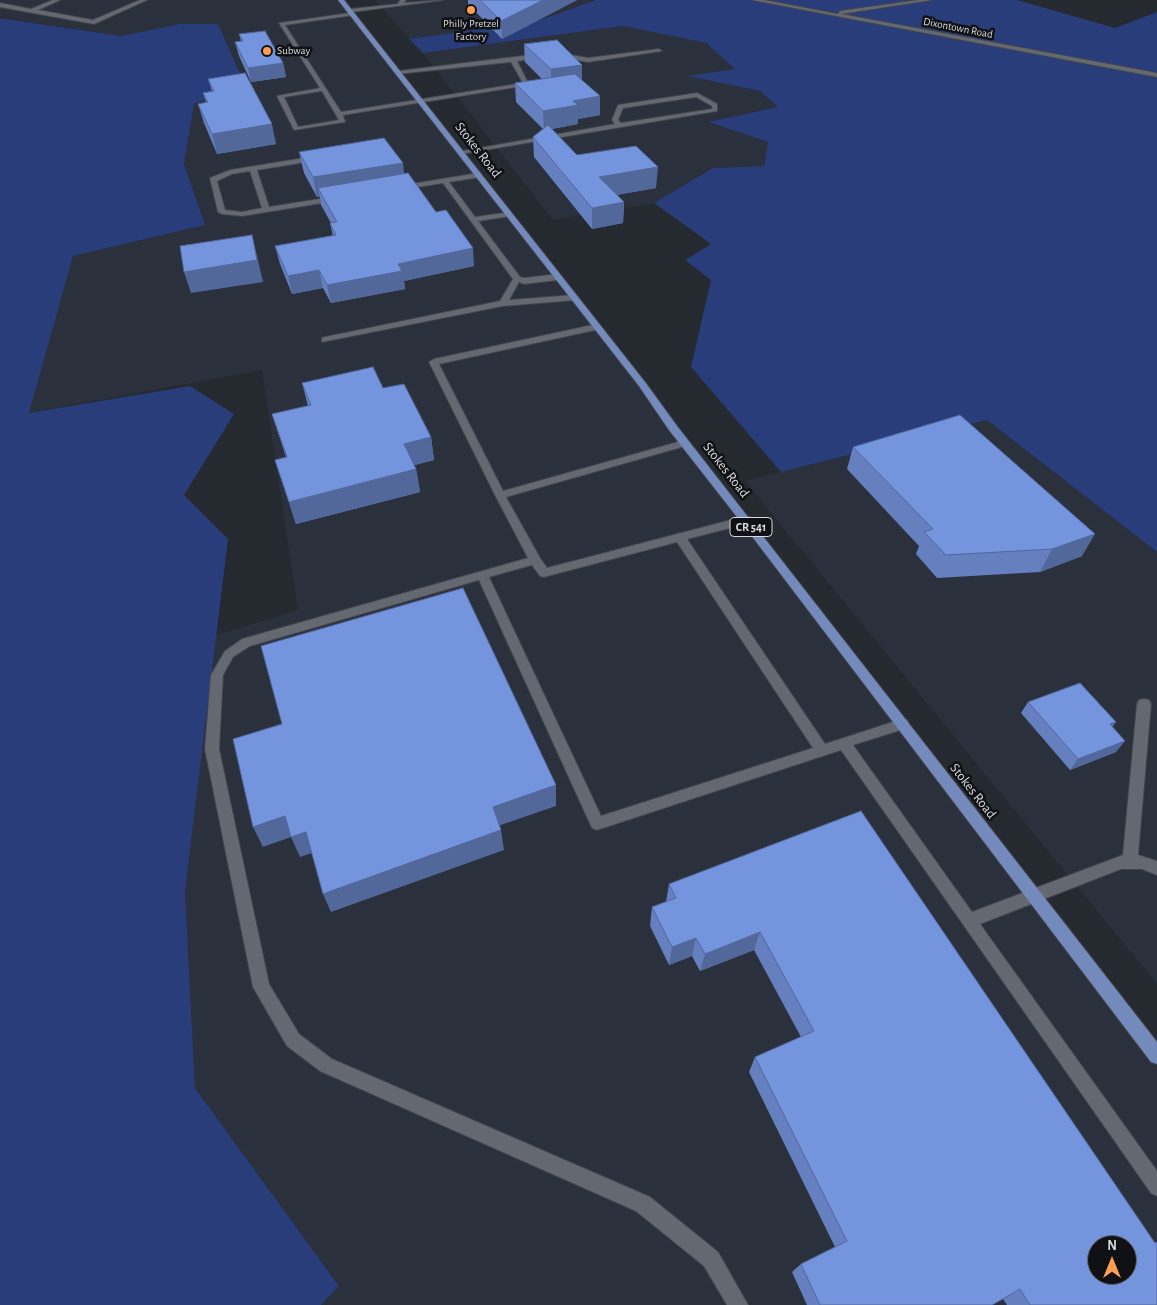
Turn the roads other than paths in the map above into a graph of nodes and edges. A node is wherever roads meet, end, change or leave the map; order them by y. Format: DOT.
graph roads {
  1 [pos="57,0"];
  2 [pos="144,0"];
  3 [pos="341,0"];
  4 [pos="440,0"];
  5 [pos="755,0"];
  6 [pos="929,0"];
  7 [pos="402,2"];
  8 [pos="0,5"];
  9 [pos="32,11"];
  10 [pos="351,12"];
  11 [pos="830,14"];
  12 [pos="659,51"];
  13 [pos="512,60"];
  14 [pos="399,73"];
  15 [pos="1157,75"];
  16 [pos="324,89"];
  17 [pos="421,101"];
  18 [pos="339,114"];
  19 [pos="620,126"];
  20 [pos="461,152"];
  21 [pos="320,157"];
  22 [pos="253,168"];
  23 [pos="478,175"];
  24 [pos="445,181"];
  25 [pos="389,190"];
  26 [pos="351,196"];
  27 [pos="266,210"];
  28 [pos="508,214"];
  29 [pos="474,219"];
  30 [pos="558,277"];
  31 [pos="517,279"];
  32 [pos="574,298"];
  33 [pos="503,302"];
  34 [pos="597,327"];
  35 [pos="325,340"];
  36 [pos="685,443"];
  37 [pos="500,495"];
  38 [pos="746,520"];
  39 [pos="679,537"];
  40 [pos="535,560"];
  41 [pos="482,575"];
  42 [pos="1144,704"];
  43 [pos="902,724"];
  44 [pos="844,743"];
  45 [pos="822,750"];
  46 [pos="1130,861"];
  47 [pos="1157,868"];
  48 [pos="1033,894"];
  49 [pos="969,920"];
  50 [pos="1157,1056"];
  51 [pos="1157,1187"];
  52 [pos="738,1305"];
  1 -- 9 [label="street"];
  2 -- 9 [label="street"];
  3 -- 10 [label="main road, Stokes Road / CR 541"];
  4 -- 7 [label="street"];
  5 -- 11 [label="street, Dixontown Road"];
  6 -- 11 [label="street"];
  7 -- 10 [label="street"];
  8 -- 9 [label="street"];
  10 -- 14 [label="main road, Stokes Road / CR 541"];
  10 -- 16 [label="street"];
  11 -- 15 [label="street, Dixontown Road"];
  12 -- 13 [label="street"];
  13 -- 14 [label="street"];
  13 -- 17 [label="street"];
  14 -- 17 [label="main road, Stokes Road / CR 541"];
  16 -- 18 [label="street"];
  16 -- 18 [label="street"];
  17 -- 18 [label="street"];
  17 -- 20 [label="main road, Stokes Road / CR 541"];
  19 -- 19 [label="street"];
  19 -- 20 [label="street"];
  20 -- 23 [label="main road, Stokes Road / CR 541"];
  21 -- 22 [label="street"];
  22 -- 27 [label="street"];
  22 -- 27 [label="street"];
  23 -- 24 [label="street"];
  23 -- 28 [label="main road, Stokes Road / CR 541"];
  24 -- 25 [label="street"];
  24 -- 29 [label="street"];
  26 -- 27 [label="street"];
  28 -- 29 [label="street"];
  28 -- 30 [label="main road, Stokes Road / CR 541"];
  29 -- 31 [label="street"];
  30 -- 31 [label="street"];
  30 -- 32 [label="main road, Stokes Road / CR 541"];
  31 -- 33 [label="street"];
  32 -- 33 [label="street"];
  32 -- 34 [label="main road, Stokes Road / CR 541"];
  33 -- 35 [label="street"];
  34 -- 36 [label="main road, Stokes Road / CR 541"];
  34 -- 37 [label="street"];
  36 -- 37 [label="street"];
  36 -- 38 [label="main road, Stokes Road / CR 541"];
  37 -- 40 [label="street"];
  38 -- 39 [label="street"];
  38 -- 43 [label="main road, Stokes Road / CR 541"];
  39 -- 40 [label="street"];
  39 -- 45 [label="street"];
  40 -- 41 [label="street"];
  41 -- 45 [label="street"];
  41 -- 52 [label="street"];
  42 -- 46 [label="street"];
  43 -- 44 [label="street"];
  43 -- 48 [label="main road, Stokes Road / CR 541"];
  44 -- 45 [label="street"];
  44 -- 49 [label="street"];
  46 -- 47 [label="street"];
  46 -- 48 [label="street"];
  48 -- 49 [label="street"];
  48 -- 50 [label="main road, Stokes Road / CR 541"];
  49 -- 51 [label="street"];
}
